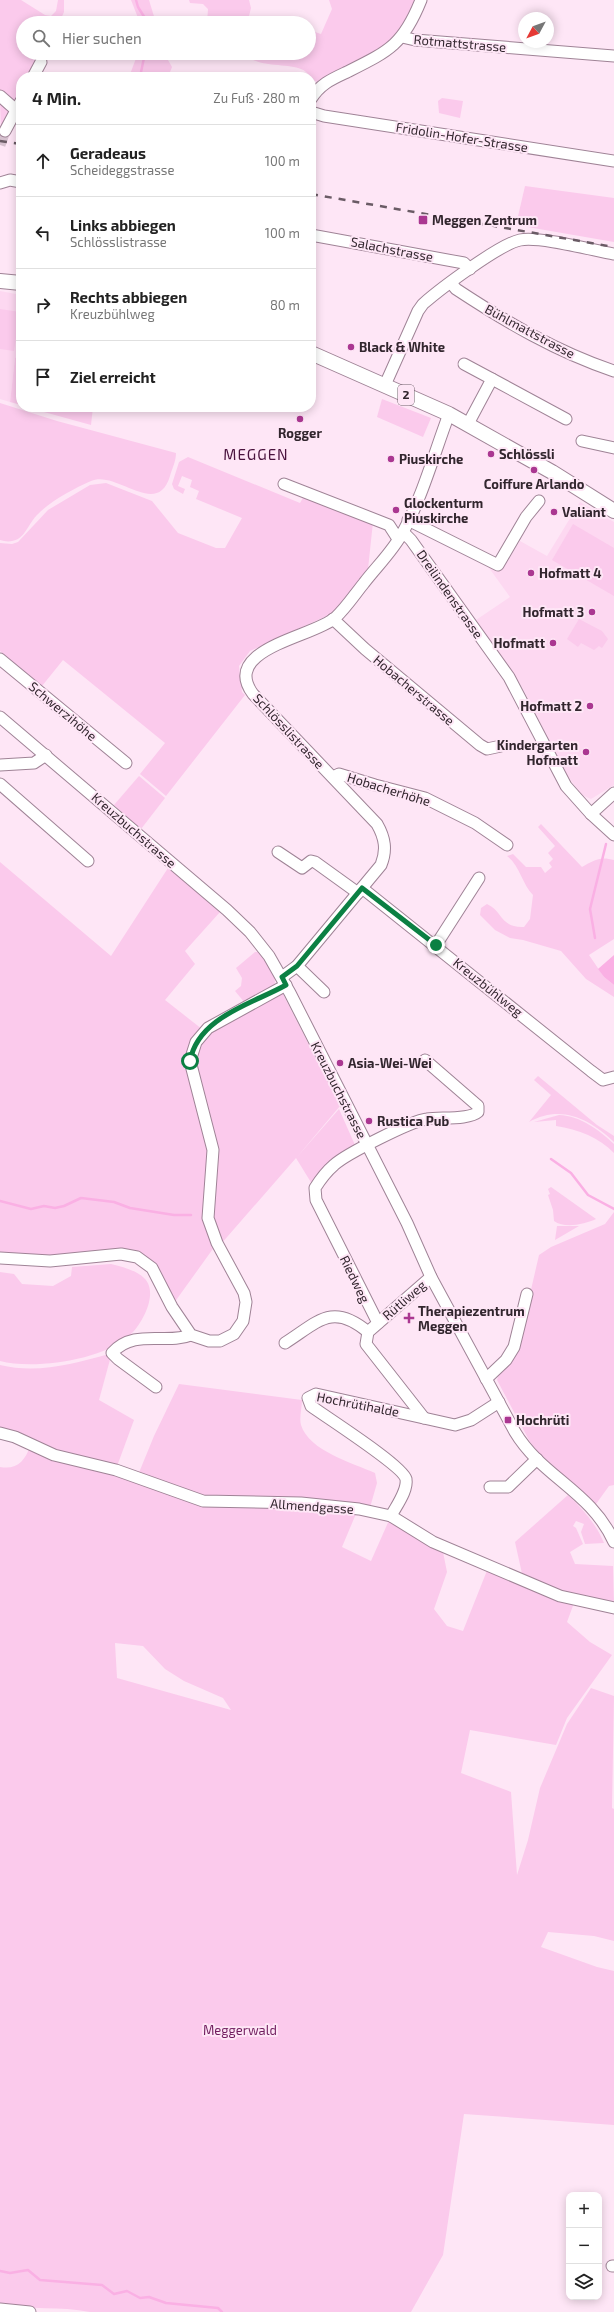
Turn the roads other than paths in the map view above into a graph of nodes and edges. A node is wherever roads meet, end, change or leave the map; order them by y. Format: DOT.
graph roads {
  1 [pos="421,0"];
  2 [pos="402,37"];
  3 [pos="614,56"];
  4 [pos="41,62"];
  5 [pos="36,72"];
  6 [pos="316,92"];
  7 [pos="0,96"];
  8 [pos="16,104"];
  9 [pos="16,112"];
  10 [pos="316,114"];
  11 [pos="6,131"];
  12 [pos="614,161"];
  13 [pos="16,181"];
  14 [pos="0,183"];
  15 [pos="316,235"];
  16 [pos="614,254"];
  17 [pos="470,269"];
  18 [pos="0,281"];
  19 [pos="16,283"];
  20 [pos="451,283"];
  21 [pos="316,355"];
  22 [pos="464,364"];
  23 [pos="614,371"];
  24 [pos="492,379"];
  25 [pos="385,386"];
  26 [pos="449,414"];
  27 [pos="566,419"];
  28 [pos="468,424"];
  29 [pos="582,441"];
  30 [pos="614,448"];
  31 [pos="284,484"];
  32 [pos="539,501"];
  33 [pos="614,511"];
  34 [pos="408,520"];
  35 [pos="401,536"];
  36 [pos="333,619"];
  37 [pos="0,659"];
  38 [pos="0,717"];
  39 [pos="501,746"];
  40 [pos="46,755"];
  41 [pos="126,763"];
  42 [pos="0,765"];
  43 [pos="333,777"];
  44 [pos="0,784"];
  45 [pos="614,793"];
  46 [pos="591,814"];
  47 [pos="614,835"];
  48 [pos="506,845"];
  49 [pos="278,852"];
  50 [pos="88,861"];
  51 [pos="479,878"];
  52 [pos="360,890"];
  53 [pos="436,945"];
  54 [pos="297,966"];
  55 [pos="284,981"];
  56 [pos="324,992"];
  57 [pos="425,1060"];
  58 [pos="614,1077"];
  59 [pos="367,1145"];
  60 [pos="0,1258"];
  61 [pos="431,1276"];
  62 [pos="527,1294"];
  63 [pos="378,1323"];
  64 [pos="368,1332"];
  65 [pos="191,1335"];
  66 [pos="286,1343"];
  67 [pos="486,1379"];
  68 [pos="156,1387"];
  69 [pos="499,1402"];
  70 [pos="424,1418"];
  71 [pos="0,1434"];
  72 [pos="537,1459"];
  73 [pos="490,1487"];
  74 [pos="391,1516"];
  75 [pos="614,1542"];
  76 [pos="614,1608"];
  77 [pos="0,2309"];
  78 [pos="30,2312"];
  1 -- 2 [label="street"];
  2 -- 3 [label="street, Rotmattstrasse"];
  2 -- 6 [label="street"];
  4 -- 5 [label="street"];
  7 -- 8 [label="street"];
  9 -- 11 [label="street"];
  10 -- 12 [label="street, Fridolin-Hofer-Strasse"];
  13 -- 14 [label="street"];
  15 -- 17 [label="street, Salachstrasse"];
  16 -- 17 [label="street"];
  17 -- 20 [label="street"];
  18 -- 19 [label="main road"];
  20 -- 23 [label="street, Bühlmattstrasse"];
  20 -- 25 [label="street"];
  21 -- 25 [label="main road, 2"];
  22 -- 24 [label="street"];
  24 -- 27 [label="street"];
  24 -- 28 [label="street"];
  25 -- 26 [label="main road, 2"];
  26 -- 28 [label="main road, 2"];
  26 -- 34 [label="street, Schlösslistrasse"];
  28 -- 33 [label="main road, 2"];
  29 -- 30 [label="street"];
  31 -- 35 [label="street, Dreilindenstrasse"];
  32 -- 34 [label="street"];
  34 -- 35 [label="street, Schlösslistrasse"];
  35 -- 36 [label="street, Schlösslistrasse"];
  35 -- 46 [label="street, Dreilindenstrasse"];
  36 -- 39 [label="street, Hobacherstrasse"];
  36 -- 43 [label="street, Schlösslistrasse"];
  37 -- 41 [label="street, Schwerzihöhe"];
  38 -- 40 [label="street, Kreuzbuchstrasse"];
  40 -- 42 [label="street"];
  40 -- 55 [label="street, Kreuzbuchstrasse"];
  43 -- 48 [label="street, Hobacherhöhe"];
  43 -- 52 [label="street, Schlösslistrasse"];
  44 -- 50 [label="street"];
  45 -- 46 [label="street"];
  46 -- 47 [label="street, Dreilindenstrasse"];
  49 -- 52 [label="street, Kreuzbühlweg"];
  51 -- 53 [label="street"];
  52 -- 53 [label="street, Kreuzbühlweg"];
  52 -- 54 [label="street, Schlösslistrasse"];
  53 -- 58 [label="street, Kreuzbühlweg"];
  54 -- 55 [label="street, Schlösslistrasse"];
  54 -- 56 [label="street"];
  55 -- 59 [label="street, Kreuzbuchstrasse"];
  55 -- 65 [label="street, Schlösslistrasse"];
  57 -- 59 [label="street, Riedweg"];
  59 -- 61 [label="street, Kreuzbuchstrasse"];
  59 -- 63 [label="street, Riedweg"];
  60 -- 65 [label="street"];
  61 -- 63 [label="street, Rütliweg"];
  61 -- 67 [label="street, Kreuzbuchstrasse"];
  62 -- 67 [label="street"];
  63 -- 64 [label="street"];
  64 -- 66 [label="street"];
  64 -- 70 [label="street"];
  65 -- 68 [label="street"];
  67 -- 69 [label="street, Kreuzbuchstrasse"];
  69 -- 70 [label="street, Hochrütihalde"];
  69 -- 72 [label="street, Kreuzbuchstrasse"];
  70 -- 74 [label="street, Hochrütihalde"];
  71 -- 74 [label="street, Allmendgasse"];
  72 -- 73 [label="street"];
  72 -- 75 [label="street, Kreuzbuchstrasse"];
  74 -- 76 [label="street, Allmendgasse"];
  77 -- 78 [label="street"];
}
